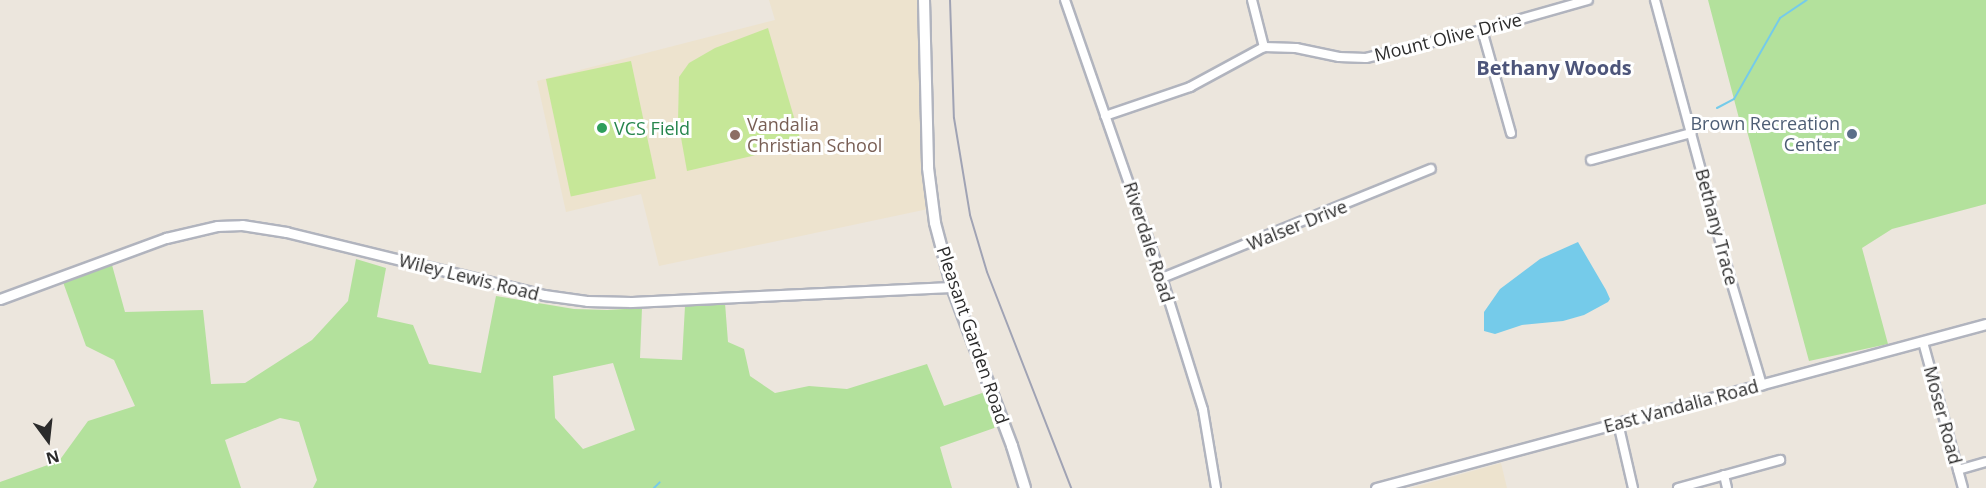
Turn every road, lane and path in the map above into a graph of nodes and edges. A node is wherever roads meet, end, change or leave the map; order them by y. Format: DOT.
graph roads {
  1 [pos="924,0"];
  2 [pos="1065,0"];
  3 [pos="1252,0"];
  4 [pos="1588,0"];
  5 [pos="1655,0"];
  6 [pos="1482,30"];
  7 [pos="1264,47"];
  8 [pos="1105,116"];
  9 [pos="1691,133"];
  10 [pos="1511,134"];
  11 [pos="1591,160"];
  12 [pos="1431,169"];
  13 [pos="1162,278"];
  14 [pos="952,287"];
  15 [pos="0,299"];
  16 [pos="1986,324"];
  17 [pos="1923,342"];
  18 [pos="1762,385"];
  19 [pos="1618,423"];
  20 [pos="1780,460"];
  21 [pos="1986,462"];
  22 [pos="1958,470"];
  23 [pos="1724,475"];
  24 [pos="1025,488"];
  25 [pos="1216,488"];
  26 [pos="1376,488"];
  27 [pos="1633,488"];
  28 [pos="1678,488"];
  29 [pos="1727,488"];
  30 [pos="1963,488"];
  1 -- 14 [label="main road, Pleasant Garden Road"];
  2 -- 8 [label="street, Riverdale Road"];
  3 -- 7 [label="street"];
  4 -- 6 [label="street, Mount Olive Drive"];
  5 -- 9 [label="street, Bethany Trace"];
  6 -- 7 [label="street, Mount Olive Drive"];
  6 -- 10 [label="street"];
  7 -- 8 [label="street"];
  8 -- 13 [label="street, Riverdale Road"];
  9 -- 11 [label="street"];
  9 -- 18 [label="street, Bethany Trace"];
  12 -- 13 [label="street, Walser Drive"];
  13 -- 25 [label="street, Riverdale Road"];
  14 -- 15 [label="street, Wiley Lewis Road"];
  14 -- 24 [label="main road, Pleasant Garden Road"];
  16 -- 17 [label="street, East Vandalia Road"];
  17 -- 18 [label="street, East Vandalia Road"];
  17 -- 22 [label="street, Moser Road"];
  18 -- 19 [label="street, East Vandalia Road"];
  19 -- 26 [label="street, East Vandalia Road"];
  19 -- 27 [label="street"];
  20 -- 23 [label="street"];
  21 -- 22 [label="street"];
  22 -- 30 [label="street, Moser Road"];
  23 -- 28 [label="street"];
  23 -- 29 [label="street"];
}
